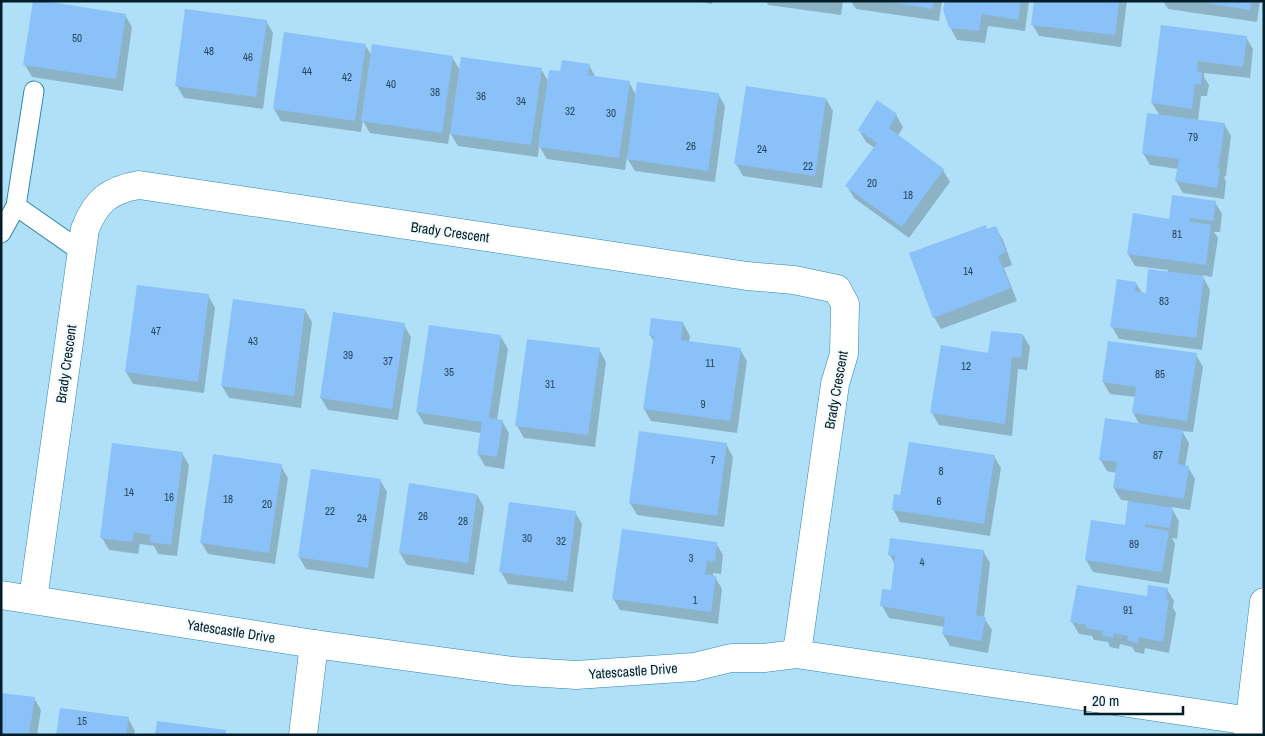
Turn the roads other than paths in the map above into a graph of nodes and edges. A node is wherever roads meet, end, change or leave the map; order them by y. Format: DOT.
graph roads {
  1 [pos="34,90"];
  2 [pos="16,206"];
  3 [pos="1,233"];
  4 [pos="82,252"];
  5 [pos="1,595"];
  6 [pos="33,599"];
  7 [pos="1264,602"];
  8 [pos="314,644"];
  9 [pos="796,654"];
  10 [pos="1254,726"];
  11 [pos="303,735"];
  1 -- 2 [label="lane"];
  2 -- 3 [label="lane"];
  2 -- 4 [label="lane"];
  4 -- 6 [label="street, Brady Crescent"];
  4 -- 9 [label="street, Brady Crescent"];
  5 -- 6 [label="street, Yatescastle Drive"];
  6 -- 8 [label="street, Yatescastle Drive"];
  7 -- 10 [label="street"];
  8 -- 9 [label="street, Yatescastle Drive"];
  8 -- 11 [label="street"];
  9 -- 10 [label="street, Yatescastle Drive"];
}
